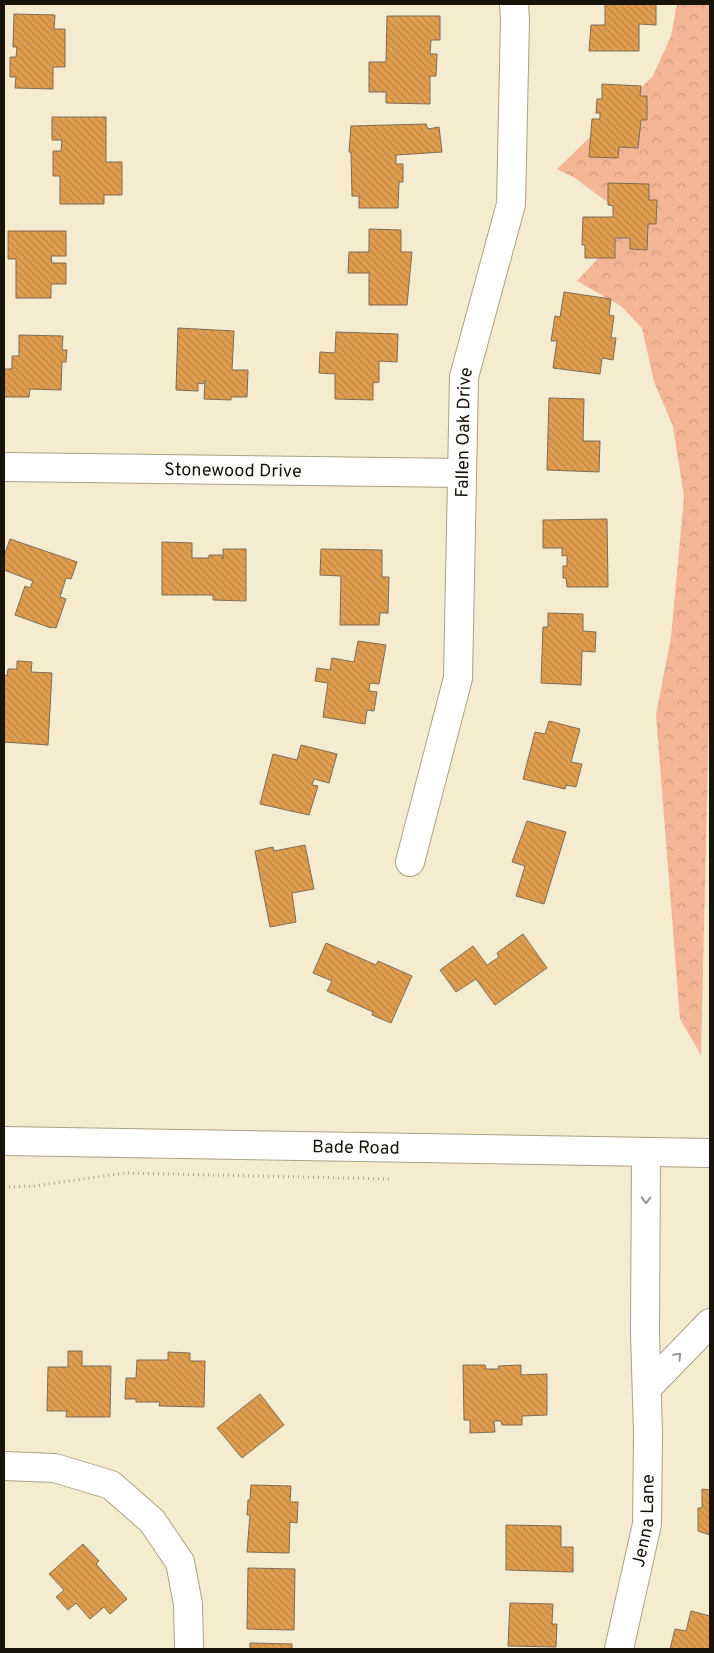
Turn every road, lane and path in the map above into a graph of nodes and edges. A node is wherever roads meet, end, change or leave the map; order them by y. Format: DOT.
graph roads {
  1 [pos="514,4"];
  2 [pos="4,467"];
  3 [pos="462,473"];
  4 [pos="410,862"];
  5 [pos="4,1141"];
  6 [pos="646,1152"];
  7 [pos="710,1152"];
  8 [pos="392,1179"];
  9 [pos="4,1187"];
  10 [pos="710,1323"];
  11 [pos="647,1388"];
  12 [pos="4,1466"];
  13 [pos="189,1649"];
  14 [pos="619,1649"];
  1 -- 3 [label="street, Fallen Oak Drive"];
  2 -- 3 [label="street, Stonewood Drive"];
  3 -- 4 [label="street, Fallen Oak Drive"];
  5 -- 6 [label="street, Bade Road"];
  6 -- 7 [label="street, Bade Road"];
  6 -- 11 [label="street, Jenna Lane, one-way"];
  8 -- 9 [label="path"];
  11 -- 10 [label="street, one-way"];
  11 -- 14 [label="street, Jenna Lane"];
  12 -- 13 [label="street"];
}
